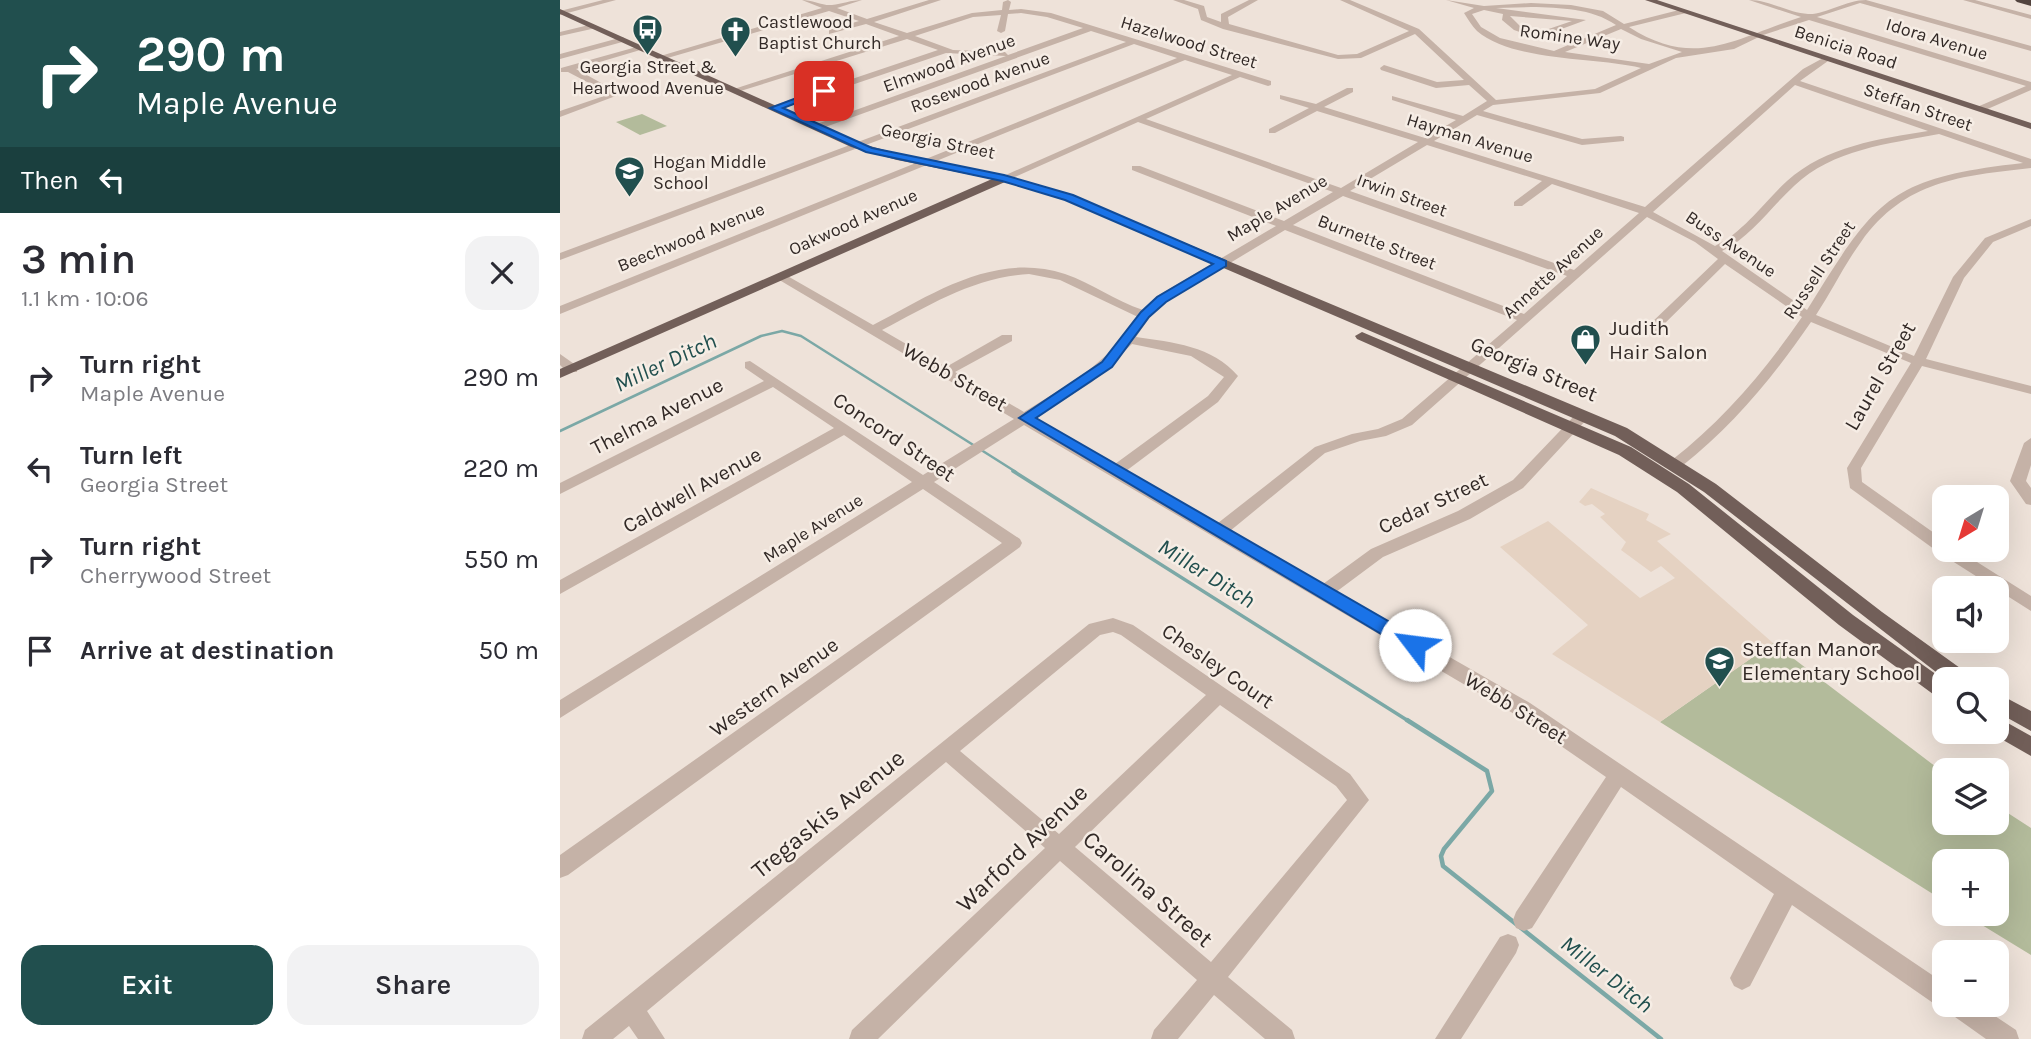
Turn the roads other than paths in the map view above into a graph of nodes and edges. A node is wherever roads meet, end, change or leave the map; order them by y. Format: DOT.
graph roads {
  1 [pos="612,0"];
  2 [pos="806,0"];
  3 [pos="858,0"];
  4 [pos="937,0"];
  5 [pos="1177,0"];
  6 [pos="1254,0"];
  7 [pos="1344,0"];
  8 [pos="1450,0"];
  9 [pos="1649,0"];
  10 [pos="1754,0"];
  11 [pos="1860,0"];
  12 [pos="1966,0"];
  13 [pos="2022,0"];
  14 [pos="2031,3"];
  15 [pos="1477,6"];
  16 [pos="1005,7"];
  17 [pos="829,8"];
  18 [pos="1683,11"];
  19 [pos="561,12"];
  20 [pos="1507,13"];
  21 [pos="1599,13"];
  22 [pos="2029,15"];
  23 [pos="1810,17"];
  24 [pos="1582,20"];
  25 [pos="866,22"];
  26 [pos="593,26"];
  27 [pos="1226,27"];
  28 [pos="1624,27"];
  29 [pos="1092,28"];
  30 [pos="1001,30"];
  31 [pos="1416,31"];
  32 [pos="832,32"];
  33 [pos="560,34"];
  34 [pos="907,36"];
  35 [pos="1755,36"];
  36 [pos="623,39"];
  37 [pos="1135,41"];
  38 [pos="643,48"];
  39 [pos="2031,49"];
  40 [pos="946,50"];
  41 [pos="1689,52"];
  42 [pos="1021,53"];
  43 [pos="1554,53"];
  44 [pos="560,57"];
  45 [pos="661,57"];
  46 [pos="1186,57"];
  47 [pos="1825,59"];
  48 [pos="1649,67"];
  49 [pos="1384,68"];
  50 [pos="564,70"];
  51 [pos="1240,74"];
  52 [pos="1472,82"];
  53 [pos="1794,82"];
  54 [pos="1269,83"];
  55 [pos="2031,86"];
  56 [pos="1350,90"];
  57 [pos="737,91"];
  58 [pos="1283,97"];
  59 [pos="1395,98"];
  60 [pos="1493,102"];
  61 [pos="1317,107"];
  62 [pos="775,108"];
  63 [pos="1980,109"];
  64 [pos="1476,112"];
  65 [pos="560,114"];
  66 [pos="1137,119"];
  67 [pos="1464,119"];
  68 [pos="817,127"];
  69 [pos="2031,127"];
  70 [pos="1272,131"];
  71 [pos="1941,131"];
  72 [pos="1621,139"];
  73 [pos="1426,141"];
  74 [pos="855,145"];
  75 [pos="922,162"];
  76 [pos="2031,164"];
  77 [pos="1136,168"];
  78 [pos="1004,178"];
  79 [pos="1551,180"];
  80 [pos="1342,192"];
  81 [pos="1518,204"];
  82 [pos="1646,212"];
  83 [pos="2031,222"];
  84 [pos="1284,225"];
  85 [pos="1719,255"];
  86 [pos="560,257"];
  87 [pos="1216,267"];
  88 [pos="1576,275"];
  89 [pos="780,276"];
  90 [pos="560,310"];
  91 [pos="1145,315"];
  92 [pos="1808,316"];
  93 [pos="1526,319"];
  94 [pos="1653,328"];
  95 [pos="873,330"];
  96 [pos="1007,338"];
  97 [pos="1128,340"];
  98 [pos="560,358"];
  99 [pos="1918,362"];
  100 [pos="750,366"];
  101 [pos="566,371"];
  102 [pos="946,372"];
  103 [pos="1464,373"];
  104 [pos="774,381"];
  105 [pos="2031,390"];
  106 [pos="1026,418"];
  107 [pos="1578,421"];
  108 [pos="844,429"];
  109 [pos="2031,443"];
  110 [pos="1676,463"];
  111 [pos="1117,470"];
  112 [pos="923,482"];
  113 [pos="560,489"];
  114 [pos="2031,500"];
  115 [pos="1220,530"];
  116 [pos="1932,540"];
  117 [pos="1014,543"];
  118 [pos="1965,562"];
  119 [pos="560,588"];
  120 [pos="1324,592"];
  121 [pos="2031,605"];
  122 [pos="1095,629"];
  123 [pos="1944,667"];
  124 [pos="1932,682"];
  125 [pos="1219,694"];
  126 [pos="2009,708"];
  127 [pos="560,710"];
  128 [pos="2031,722"];
  129 [pos="2009,733"];
  130 [pos="2031,747"];
  131 [pos="947,751"];
  132 [pos="1618,775"];
  133 [pos="1060,848"];
  134 [pos="560,868"];
  135 [pos="1787,891"];
  136 [pos="1524,920"];
  137 [pos="1508,945"];
  138 [pos="1742,978"];
  139 [pos="1213,979"];
  140 [pos="1932,989"];
  141 [pos="631,1009"];
  142 [pos="1972,1017"];
  143 [pos="1994,1035"];
  144 [pos="594,1039"];
  145 [pos="653,1039"];
  146 [pos="861,1039"];
  147 [pos="1163,1039"];
  148 [pos="1283,1039"];
  149 [pos="1447,1039"];
  1 -- 19 [label="street"];
  2 -- 17 [label="street"];
  3 -- 17 [label="street"];
  4 -- 25 [label="street"];
  5 -- 27 [label="street"];
  6 -- 27 [label="street"];
  7 -- 31 [label="street"];
  8 -- 15 [label="street"];
  9 -- 18 [label="main road, Benicia Road"];
  10 -- 23 [label="street, Idora Avenue"];
  11 -- 23 [label="street, Maple Avenue"];
  11 -- 39 [label="street"];
  12 -- 22 [label="street"];
  13 -- 14 [label="highway"];
  15 -- 20 [label="street"];
  15 -- 21 [label="street"];
  15 -- 43 [label="street, Romine Way"];
  16 -- 29 [label="street, Hazelwood Street"];
  16 -- 30 [label="street"];
  16 -- 34 [label="street, Hazelwood Street"];
  17 -- 25 [label="street"];
  17 -- 45 [label="street"];
  18 -- 28 [label="street"];
  18 -- 35 [label="main road, Benicia Road"];
  19 -- 26 [label="main road, Georgia Street"];
  20 -- 24 [label="street"];
  20 -- 24 [label="street"];
  21 -- 24 [label="street"];
  21 -- 28 [label="street"];
  23 -- 35 [label="street, Maple Avenue"];
  23 -- 55 [label="street, Idora Avenue"];
  25 -- 32 [label="street"];
  25 -- 34 [label="street"];
  26 -- 33 [label="street"];
  26 -- 36 [label="main road, Georgia Street"];
  27 -- 31 [label="street"];
  28 -- 41 [label="street"];
  28 -- 43 [label="street"];
  29 -- 37 [label="street, Hazelwood Street"];
  29 -- 42 [label="street, Elmwood Avenue"];
  31 -- 52 [label="street"];
  34 -- 40 [label="street"];
  34 -- 57 [label="street, Hazelwood Street"];
  35 -- 41 [label="street, Maple Avenue"];
  35 -- 47 [label="main road, Benicia Road"];
  36 -- 38 [label="main road, Georgia Street"];
  36 -- 44 [label="street"];
  37 -- 46 [label="street, Hazelwood Street"];
  37 -- 74 [label="street, Rosewood Avenue"];
  38 -- 45 [label="main road, Georgia Street"];
  38 -- 50 [label="street"];
  40 -- 42 [label="street"];
  40 -- 62 [label="street"];
  41 -- 48 [label="street, Maple Avenue"];
  42 -- 68 [label="street, Elmwood Avenue"];
  43 -- 48 [label="street, Romine Way"];
  45 -- 57 [label="main road, Georgia Street"];
  46 -- 51 [label="street, Hazelwood Street"];
  46 -- 75 [label="street, Beechwood Avenue"];
  47 -- 53 [label="street, Annette Avenue"];
  47 -- 63 [label="main road, Benicia Road"];
  48 -- 60 [label="street, Maple Avenue"];
  49 -- 52 [label="street"];
  50 -- 65 [label="street"];
  51 -- 54 [label="street, Hazelwood Street"];
  51 -- 66 [label="street, Oakwood Avenue"];
  52 -- 60 [label="street"];
  53 -- 71 [label="street, Steffan Street"];
  53 -- 82 [label="street, Annette Avenue"];
  55 -- 63 [label="street"];
  56 -- 61 [label="street"];
  57 -- 62 [label="main road, Georgia Street"];
  58 -- 61 [label="street, Hayman Avenue"];
  59 -- 67 [label="street"];
  60 -- 64 [label="street, Maple Avenue"];
  61 -- 70 [label="street"];
  61 -- 73 [label="street, Hayman Avenue"];
  62 -- 68 [label="main road, Georgia Street"];
  63 -- 69 [label="main road, Benicia Road"];
  64 -- 67 [label="street, Maple Avenue"];
  64 -- 72 [label="street"];
  66 -- 78 [label="street, Oakwood Avenue"];
  66 -- 80 [label="street, Irwin Street"];
  67 -- 73 [label="street, Maple Avenue"];
  68 -- 74 [label="main road, Georgia Street"];
  71 -- 76 [label="street, Steffan Street"];
  71 -- 85 [label="street"];
  73 -- 79 [label="street, Hayman Avenue"];
  73 -- 80 [label="street, Maple Avenue"];
  74 -- 75 [label="main road, Georgia Street"];
  74 -- 86 [label="street, Rosewood Avenue"];
  75 -- 78 [label="main road, Georgia Street"];
  75 -- 90 [label="street, Beechwood Avenue"];
  76 -- 92 [label="street, Russell Street"];
  77 -- 84 [label="street, Burnette Street"];
  78 -- 87 [label="main road, Georgia Street"];
  78 -- 89 [label="main road, Oakwood Avenue"];
  79 -- 81 [label="street"];
  79 -- 82 [label="street, Hayman Avenue"];
  80 -- 84 [label="street, Maple Avenue"];
  80 -- 88 [label="street, Irwin Street"];
  82 -- 85 [label="street, Buss Avenue"];
  82 -- 88 [label="street, Annette Avenue"];
  83 -- 99 [label="street, Laurel Street"];
  84 -- 87 [label="street, Maple Avenue"];
  84 -- 93 [label="street, Burnette Street"];
  85 -- 92 [label="street, Buss Avenue"];
  85 -- 94 [label="street"];
  87 -- 91 [label="street, Maple Avenue"];
  87 -- 103 [label="main road, Georgia Street"];
  88 -- 93 [label="street, Annette Avenue"];
  89 -- 95 [label="street, Webb Street"];
  89 -- 101 [label="main road, Oakwood Avenue"];
  91 -- 95 [label="street"];
  91 -- 97 [label="street, Maple Avenue"];
  92 -- 99 [label="street, Buss Avenue"];
  92 -- 110 [label="street, Russell Street"];
  93 -- 103 [label="street, Annette Avenue"];
  95 -- 102 [label="street, Webb Street"];
  96 -- 102 [label="street"];
  97 -- 106 [label="street, Maple Avenue"];
  97 -- 111 [label="street"];
  98 -- 101 [label="street"];
  99 -- 105 [label="street, Buss Avenue"];
  99 -- 116 [label="street, Laurel Street"];
  100 -- 104 [label="street, Concord Street"];
  102 -- 106 [label="street, Webb Street"];
  103 -- 107 [label="main road, Georgia Street"];
  103 -- 115 [label="street, Annette Avenue"];
  104 -- 108 [label="street, Concord Street"];
  104 -- 113 [label="street, Thelma Avenue"];
  106 -- 111 [label="street, Webb Street"];
  106 -- 112 [label="street, Maple Avenue"];
  107 -- 110 [label="main road, Georgia Street"];
  107 -- 120 [label="street, Cedar Street"];
  107 -- 124 [label="main road, Georgia Street"];
  108 -- 112 [label="street, Concord Street"];
  108 -- 119 [label="street, Caldwell Avenue"];
  109 -- 114 [label="street"];
  110 -- 123 [label="main road, Georgia Street"];
  111 -- 115 [label="street, Webb Street"];
  112 -- 117 [label="street, Concord Street"];
  112 -- 127 [label="street, Maple Avenue"];
  115 -- 120 [label="street, Webb Street"];
  117 -- 134 [label="street, Western Avenue"];
  118 -- 121 [label="street, Laurel Street"];
  120 -- 132 [label="street, Webb Street"];
  122 -- 125 [label="street, Chesley Court"];
  122 -- 131 [label="street, Tregaskis Avenue"];
  125 -- 133 [label="street, Warford Avenue"];
  125 -- 139 [label="street, Chesley Court"];
  126 -- 128 [label="main road"];
  129 -- 130 [label="main road"];
  131 -- 133 [label="street, Carolina Street"];
  131 -- 141 [label="street, Tregaskis Avenue"];
  132 -- 135 [label="street, Webb Street"];
  132 -- 136 [label="street"];
  133 -- 139 [label="street, Carolina Street"];
  133 -- 146 [label="street, Warford Avenue"];
  135 -- 138 [label="street"];
  135 -- 140 [label="street, Webb Street"];
  137 -- 149 [label="street"];
  139 -- 147 [label="street"];
  139 -- 148 [label="street, Carolina Street"];
  141 -- 144 [label="street, Tregaskis Avenue"];
  141 -- 145 [label="street"];
  142 -- 143 [label="street"];
}
